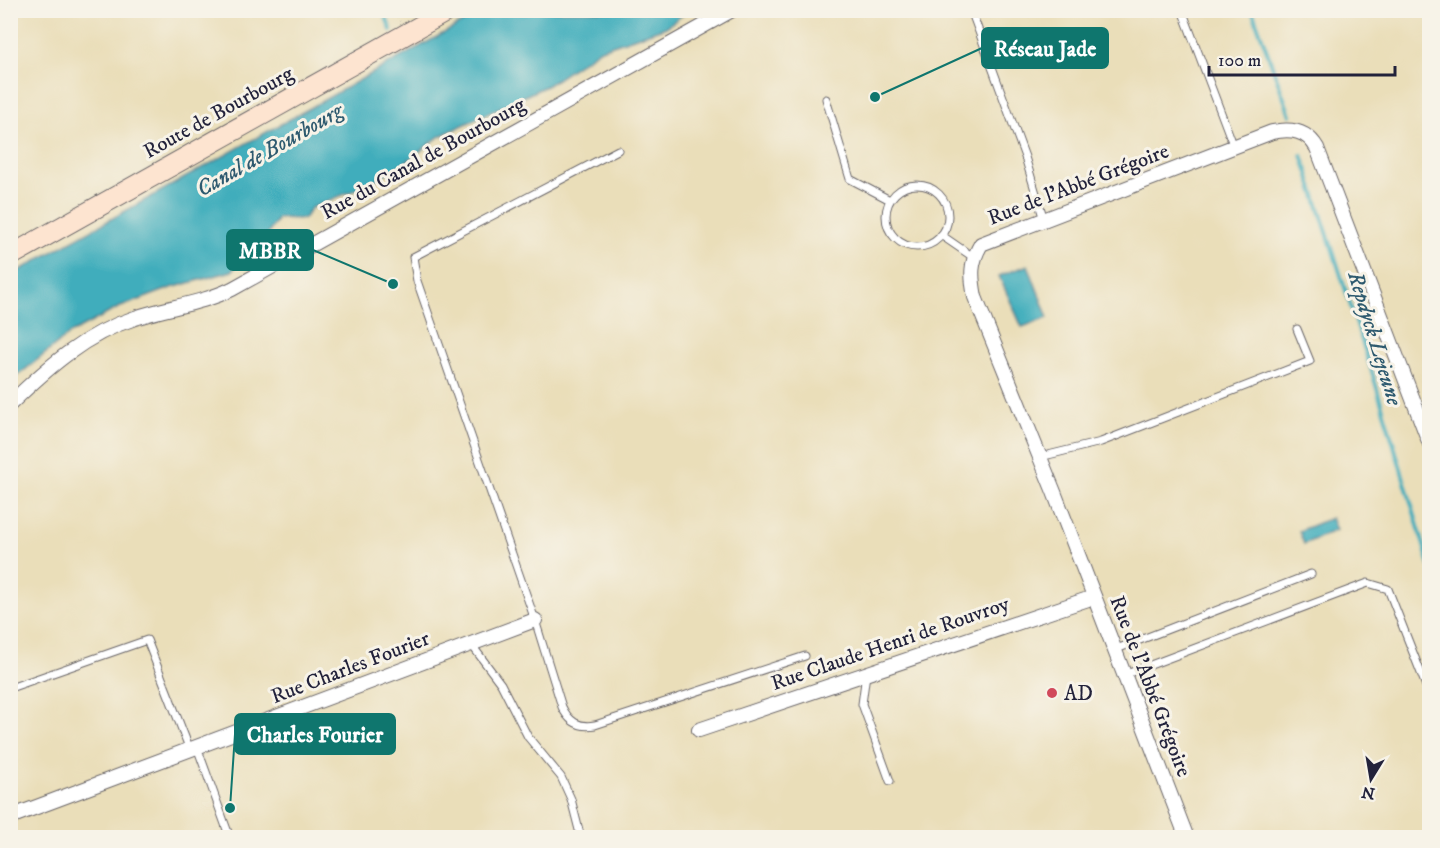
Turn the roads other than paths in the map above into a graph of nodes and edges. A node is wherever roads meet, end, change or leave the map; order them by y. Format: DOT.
graph roads {
  1 [pos="448,10"];
  2 [pos="732,10"];
  3 [pos="971,10"];
  4 [pos="1182,10"];
  5 [pos="826,99"];
  6 [pos="1234,147"];
  7 [pos="618,150"];
  8 [pos="890,200"];
  9 [pos="1044,220"];
  10 [pos="941,235"];
  11 [pos="10,256"];
  12 [pos="974,257"];
  13 [pos="1298,329"];
  14 [pos="10,404"];
  15 [pos="1430,444"];
  16 [pos="1040,457"];
  17 [pos="1311,574"];
  18 [pos="1094,597"];
  19 [pos="535,620"];
  20 [pos="471,644"];
  21 [pos="1114,650"];
  22 [pos="805,656"];
  23 [pos="866,674"];
  24 [pos="1124,675"];
  25 [pos="10,688"];
  26 [pos="1430,696"];
  27 [pos="699,730"];
  28 [pos="194,748"];
  29 [pos="890,781"];
  30 [pos="10,817"];
  31 [pos="230,837"];
  32 [pos="581,837"];
  33 [pos="1187,837"];
  1 -- 11 [label="main road, Route de Bourbourg"];
  2 -- 14 [label="street, Rue du Canal de Bourbourg"];
  3 -- 9 [label="lane"];
  4 -- 6 [label="lane"];
  5 -- 8 [label="lane"];
  6 -- 9 [label="street, Rue de l'Abbé Grégoire"];
  6 -- 15 [label="street, Rue de l'Abbé Grégoire"];
  7 -- 19 [label="lane"];
  8 -- 10 [label="lane"];
  8 -- 10 [label="lane"];
  9 -- 12 [label="street, Rue de l'Abbé Grégoire"];
  10 -- 12 [label="lane"];
  12 -- 16 [label="street, Rue de l'Abbé Grégoire"];
  13 -- 16 [label="lane"];
  16 -- 18 [label="street, Rue de l'Abbé Grégoire"];
  17 -- 21 [label="lane"];
  18 -- 21 [label="street, Rue de l'Abbé Grégoire"];
  18 -- 23 [label="street, Rue Claude Henri de Rouvroy"];
  19 -- 20 [label="street, Rue Charles Fourier"];
  19 -- 22 [label="lane"];
  20 -- 28 [label="street, Rue Charles Fourier"];
  20 -- 32 [label="lane"];
  21 -- 24 [label="street, Rue de l'Abbé Grégoire"];
  23 -- 27 [label="street, Rue Claude Henri de Rouvroy"];
  23 -- 29 [label="lane"];
  24 -- 26 [label="lane"];
  24 -- 33 [label="street, Rue de l'Abbé Grégoire"];
  25 -- 28 [label="lane"];
  28 -- 30 [label="street, Rue Charles Fourier"];
  28 -- 31 [label="lane"];
}
